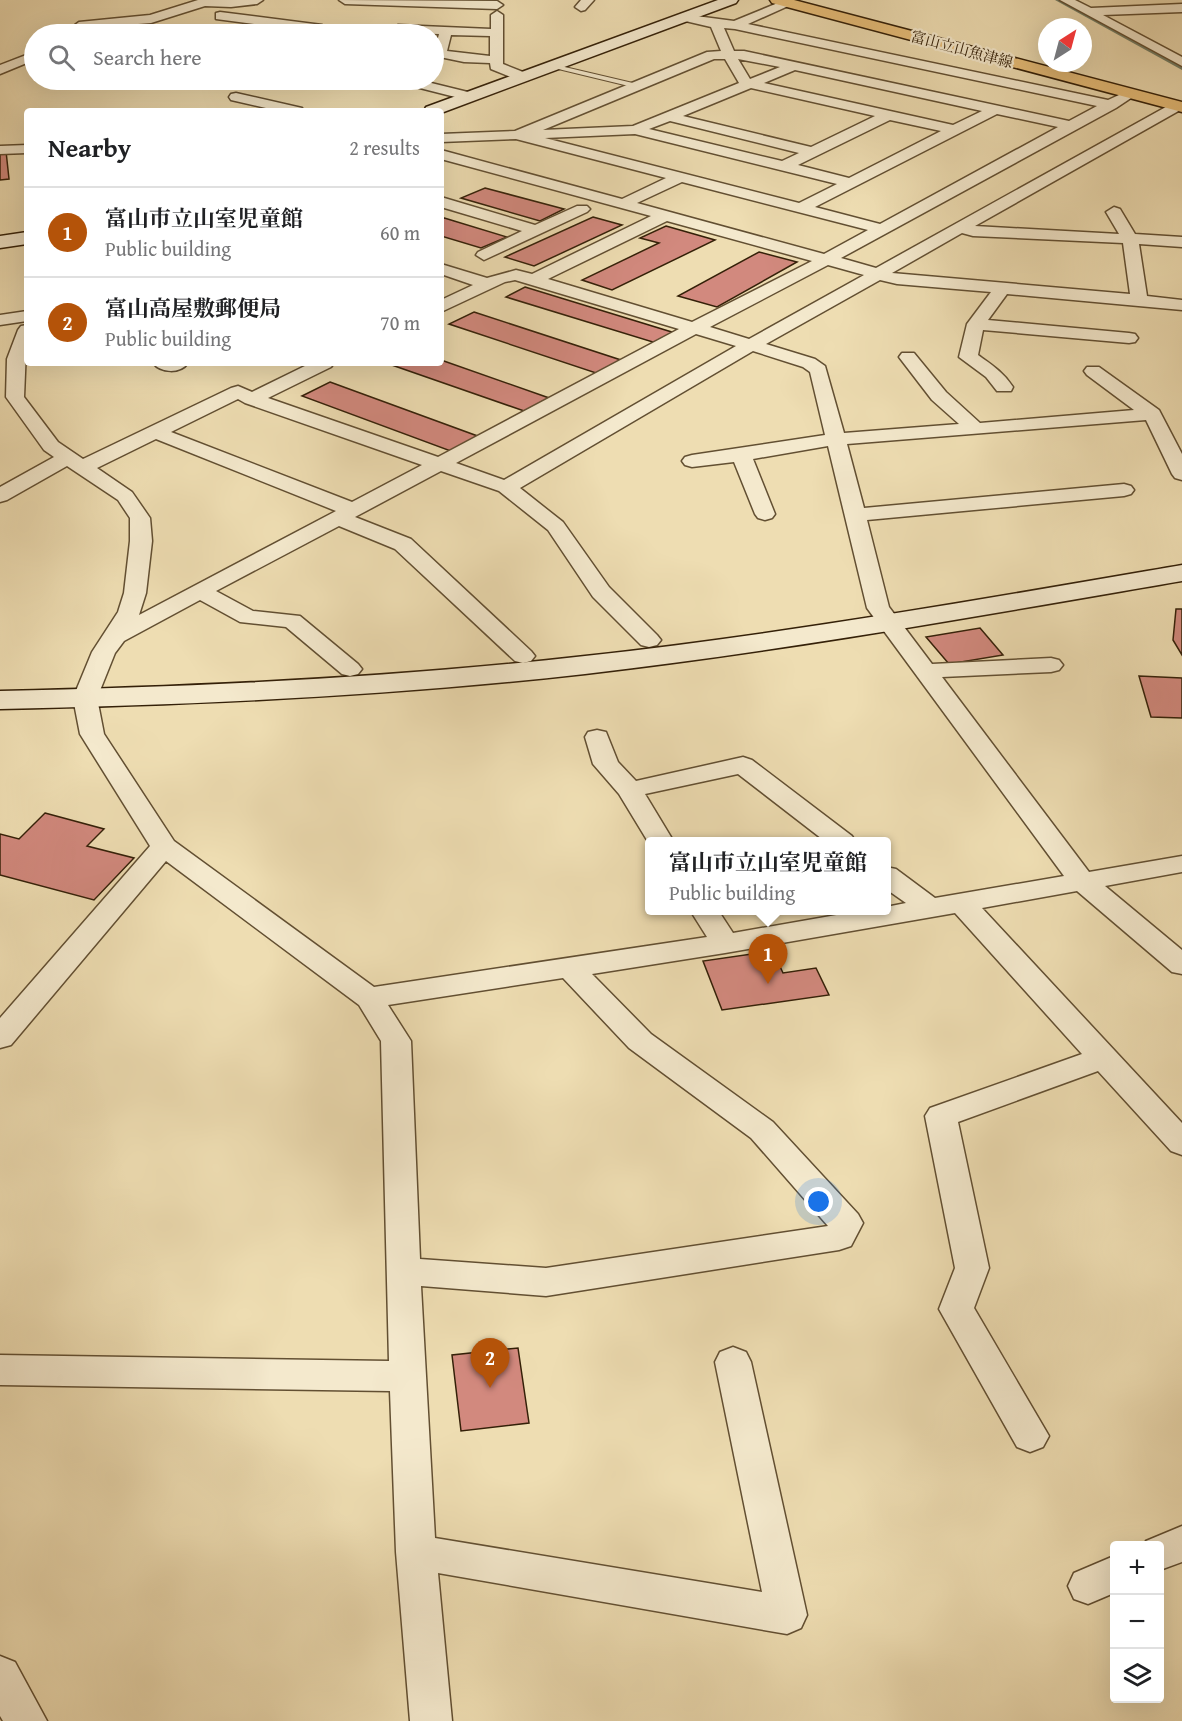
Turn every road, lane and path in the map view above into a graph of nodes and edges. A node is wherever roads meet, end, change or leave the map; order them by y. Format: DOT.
graph roads {
  1 [pos="257,0"];
  2 [pos="345,0"];
  3 [pos="731,0"];
  4 [pos="1066,0"];
  5 [pos="783,2"];
  6 [pos="160,6"];
  7 [pos="497,6"];
  8 [pos="1182,8"];
  9 [pos="408,11"];
  10 [pos="1088,12"];
  11 [pos="685,17"];
  12 [pos="116,22"];
  13 [pos="94,24"];
  14 [pos="277,24"];
  15 [pos="716,24"];
  16 [pos="735,25"];
  17 [pos="446,31"];
  18 [pos="496,33"];
  19 [pos="444,38"];
  20 [pos="964,50"];
  21 [pos="444,54"];
  22 [pos="729,55"];
  23 [pos="24,60"];
  24 [pos="496,60"];
  25 [pos="1182,62"];
  26 [pos="927,65"];
  27 [pos="552,66"];
  28 [pos="794,66"];
  29 [pos="0,70"];
  30 [pos="523,77"];
  31 [pos="746,83"];
  32 [pos="883,85"];
  33 [pos="637,86"];
  34 [pos="444,90"];
  35 [pos="1130,94"];
  36 [pos="718,95"];
  37 [pos="236,97"];
  38 [pos="471,97"];
  39 [pos="740,100"];
  40 [pos="1111,105"];
  41 [pos="1180,107"];
  42 [pos="284,108"];
  43 [pos="440,108"];
  44 [pos="996,109"];
  45 [pos="888,115"];
  46 [pos="668,116"];
  47 [pos="838,123"];
  48 [pos="1071,126"];
  49 [pos="860,129"];
  50 [pos="635,130"];
  51 [pos="955,130"];
  52 [pos="517,135"];
  53 [pos="444,138"];
  54 [pos="24,149"];
  55 [pos="0,150"];
  56 [pos="813,152"];
  57 [pos="444,155"];
  58 [pos="784,166"];
  59 [pos="990,170"];
  60 [pos="444,171"];
  61 [pos="680,177"];
  62 [pos="1042,182"];
  63 [pos="851,183"];
  64 [pos="528,194"];
  65 [pos="444,203"];
  66 [pos="560,203"];
  67 [pos="801,208"];
  68 [pos="617,211"];
  69 [pos="1114,212"];
  70 [pos="664,216"];
  71 [pos="643,226"];
  72 [pos="961,228"];
  73 [pos="882,229"];
  74 [pos="536,230"];
  75 [pos="24,238"];
  76 [pos="1130,239"];
  77 [pos="0,242"];
  78 [pos="1182,242"];
  79 [pos="484,255"];
  80 [pos="825,260"];
  81 [pos="444,270"];
  82 [pos="878,274"];
  83 [pos="531,281"];
  84 [pos="489,284"];
  85 [pos="1002,289"];
  86 [pos="1139,300"];
  87 [pos="1182,305"];
  88 [pos="444,306"];
  89 [pos="24,316"];
  90 [pos="0,320"];
  91 [pos="976,324"];
  92 [pos="694,328"];
  93 [pos="24,338"];
  94 [pos="1129,338"];
  95 [pos="751,345"];
  96 [pos="908,357"];
  97 [pos="319,366"];
  98 [pos="1093,371"];
  99 [pos="1004,387"];
  100 [pos="252,399"];
  101 [pos="1152,414"];
  102 [pos="975,429"];
  103 [pos="155,432"];
  104 [pos="836,439"];
  105 [pos="741,455"];
  106 [pos="692,461"];
  107 [pos="75,462"];
  108 [pos="438,465"];
  109 [pos="1182,474"];
  110 [pos="506,487"];
  111 [pos="1124,490"];
  112 [pos="0,496"];
  113 [pos="346,514"];
  114 [pos="765,514"];
  115 [pos="854,515"];
  116 [pos="1182,557"];
  117 [pos="1182,573"];
  118 [pos="200,591"];
  119 [pos="884,616"];
  120 [pos="116,636"];
  121 [pos="649,640"];
  122 [pos="523,656"];
  123 [pos="1051,665"];
  124 [pos="350,669"];
  125 [pos="925,671"];
  126 [pos="0,682"];
  127 [pos="89,689"];
  128 [pos="0,700"];
  129 [pos="597,738"];
  130 [pos="630,790"];
  131 [pos="659,837"];
  132 [pos="837,837"];
  133 [pos="164,847"];
  134 [pos="1182,864"];
  135 [pos="891,877"];
  136 [pos="1082,881"];
  137 [pos="946,905"];
  138 [pos="707,915"];
  139 [pos="889,915"];
  140 [pos="891,915"];
  141 [pos="724,944"];
  142 [pos="1182,965"];
  143 [pos="568,966"];
  144 [pos="369,998"];
  145 [pos="0,1038"];
  146 [pos="1103,1058"];
  147 [pos="1182,1143"];
  148 [pos="404,1271"];
  149 [pos="734,1362"];
  150 [pos="0,1370"];
  151 [pos="407,1376"];
  152 [pos="1030,1436"];
  153 [pos="1182,1543"];
  154 [pos="1164,1551"];
  155 [pos="416,1552"];
  156 [pos="0,1676"];
  157 [pos="26,1721"];
  158 [pos="431,1721"];
  1 -- 6 [label="street"];
  2 -- 7 [label="street"];
  3 -- 11 [label="street"];
  4 -- 10 [label="street"];
  5 -- 16 [label="street"];
  5 -- 20 [label="main road, 富山立山魚津線"];
  6 -- 12 [label="street"];
  6 -- 12 [label="street"];
  6 -- 14 [label="street"];
  7 -- 9 [label="street"];
  7 -- 18 [label="street"];
  8 -- 10 [label="street"];
  10 -- 25 [label="street"];
  11 -- 15 [label="street"];
  11 -- 27 [label="street"];
  12 -- 13 [label="street"];
  15 -- 16 [label="street"];
  15 -- 22 [label="street"];
  16 -- 26 [label="street"];
  17 -- 18 [label="street"];
  17 -- 19 [label="street"];
  18 -- 24 [label="street"];
  20 -- 26 [label="street"];
  20 -- 35 [label="main road, 富山立山魚津線"];
  21 -- 24 [label="street"];
  22 -- 28 [label="street"];
  22 -- 31 [label="street"];
  22 -- 33 [label="street"];
  23 -- 29 [label="street"];
  24 -- 30 [label="street"];
  26 -- 32 [label="street"];
  26 -- 40 [label="street"];
  27 -- 30 [label="street"];
  27 -- 33 [label="lane"];
  28 -- 31 [label="street"];
  28 -- 32 [label="street"];
  30 -- 38 [label="street"];
  31 -- 36 [label="street"];
  31 -- 45 [label="street"];
  32 -- 44 [label="street"];
  33 -- 52 [label="street"];
  34 -- 38 [label="street"];
  35 -- 40 [label="street"];
  35 -- 41 [label="main road, 富山立山魚津線"];
  36 -- 39 [label="street"];
  36 -- 46 [label="street"];
  37 -- 42 [label="street"];
  38 -- 43 [label="street"];
  40 -- 48 [label="street"];
  41 -- 62 [label="street"];
  44 -- 48 [label="street"];
  44 -- 51 [label="street"];
  45 -- 49 [label="street"];
  45 -- 51 [label="street"];
  46 -- 50 [label="street"];
  46 -- 56 [label="street"];
  47 -- 49 [label="street"];
  48 -- 59 [label="street"];
  49 -- 56 [label="street"];
  50 -- 52 [label="street"];
  50 -- 58 [label="street"];
  51 -- 63 [label="street"];
  52 -- 53 [label="street"];
  52 -- 61 [label="street"];
  54 -- 55 [label="street"];
  56 -- 58 [label="street"];
  57 -- 68 [label="street"];
  58 -- 63 [label="street"];
  59 -- 62 [label="street"];
  59 -- 73 [label="street"];
  60 -- 64 [label="street"];
  61 -- 67 [label="street"];
  61 -- 68 [label="street"];
  62 -- 72 [label="street"];
  63 -- 67 [label="street"];
  65 -- 74 [label="street"];
  66 -- 74 [label="street"];
  67 -- 73 [label="street"];
  68 -- 70 [label="street"];
  68 -- 71 [label="street"];
  69 -- 76 [label="street"];
  70 -- 71 [label="street"];
  70 -- 80 [label="street"];
  71 -- 83 [label="street"];
  72 -- 76 [label="street"];
  72 -- 82 [label="street"];
  73 -- 80 [label="street"];
  74 -- 79 [label="street"];
  75 -- 77 [label="street"];
  76 -- 78 [label="street"];
  76 -- 86 [label="street"];
  80 -- 82 [label="street"];
  80 -- 92 [label="street"];
  81 -- 84 [label="street"];
  82 -- 85 [label="street"];
  82 -- 95 [label="street"];
  83 -- 84 [label="street"];
  83 -- 92 [label="street"];
  84 -- 88 [label="street"];
  85 -- 86 [label="street"];
  85 -- 91 [label="street"];
  86 -- 87 [label="street"];
  89 -- 90 [label="street"];
  91 -- 94 [label="street"];
  91 -- 99 [label="street"];
  92 -- 95 [label="street"];
  92 -- 108 [label="street"];
  93 -- 107 [label="street"];
  95 -- 104 [label="street"];
  95 -- 110 [label="street"];
  96 -- 102 [label="street"];
  97 -- 100 [label="street"];
  98 -- 101 [label="street"];
  100 -- 103 [label="street"];
  100 -- 108 [label="street"];
  101 -- 102 [label="street"];
  101 -- 109 [label="street"];
  102 -- 104 [label="street"];
  103 -- 107 [label="street"];
  103 -- 113 [label="street"];
  104 -- 105 [label="street"];
  104 -- 115 [label="street"];
  105 -- 106 [label="street"];
  105 -- 114 [label="street"];
  107 -- 112 [label="street"];
  107 -- 120 [label="street"];
  108 -- 110 [label="street"];
  108 -- 113 [label="street"];
  110 -- 121 [label="street"];
  111 -- 115 [label="street"];
  113 -- 118 [label="street"];
  113 -- 122 [label="street"];
  115 -- 119 [label="street"];
  116 -- 119 [label="street"];
  117 -- 119 [label="street"];
  118 -- 120 [label="street"];
  118 -- 124 [label="street"];
  119 -- 121 [label="street"];
  119 -- 125 [label="street"];
  119 -- 127 [label="street"];
  120 -- 127 [label="street"];
  121 -- 122 [label="street"];
  122 -- 124 [label="street"];
  123 -- 125 [label="street"];
  124 -- 127 [label="street"];
  125 -- 136 [label="street"];
  126 -- 127 [label="street"];
  127 -- 128 [label="street"];
  127 -- 133 [label="street"];
  129 -- 130 [label="street"];
  130 -- 131 [label="street"];
  130 -- 132 [label="street"];
  133 -- 144 [label="street"];
  133 -- 145 [label="street"];
  134 -- 136 [label="street"];
  135 -- 137 [label="street"];
  136 -- 137 [label="street"];
  136 -- 142 [label="street"];
  137 -- 140 [label="street"];
  137 -- 146 [label="street"];
  138 -- 141 [label="street"];
  139 -- 141 [label="street"];
  141 -- 143 [label="street"];
  143 -- 144 [label="street"];
  143 -- 148 [label="street"];
  144 -- 148 [label="street"];
  146 -- 147 [label="street"];
  146 -- 152 [label="street"];
  148 -- 151 [label="street"];
  149 -- 155 [label="street"];
  150 -- 151 [label="street"];
  151 -- 155 [label="street"];
  153 -- 154 [label="street"];
  155 -- 158 [label="street"];
  156 -- 157 [label="street"];
}
